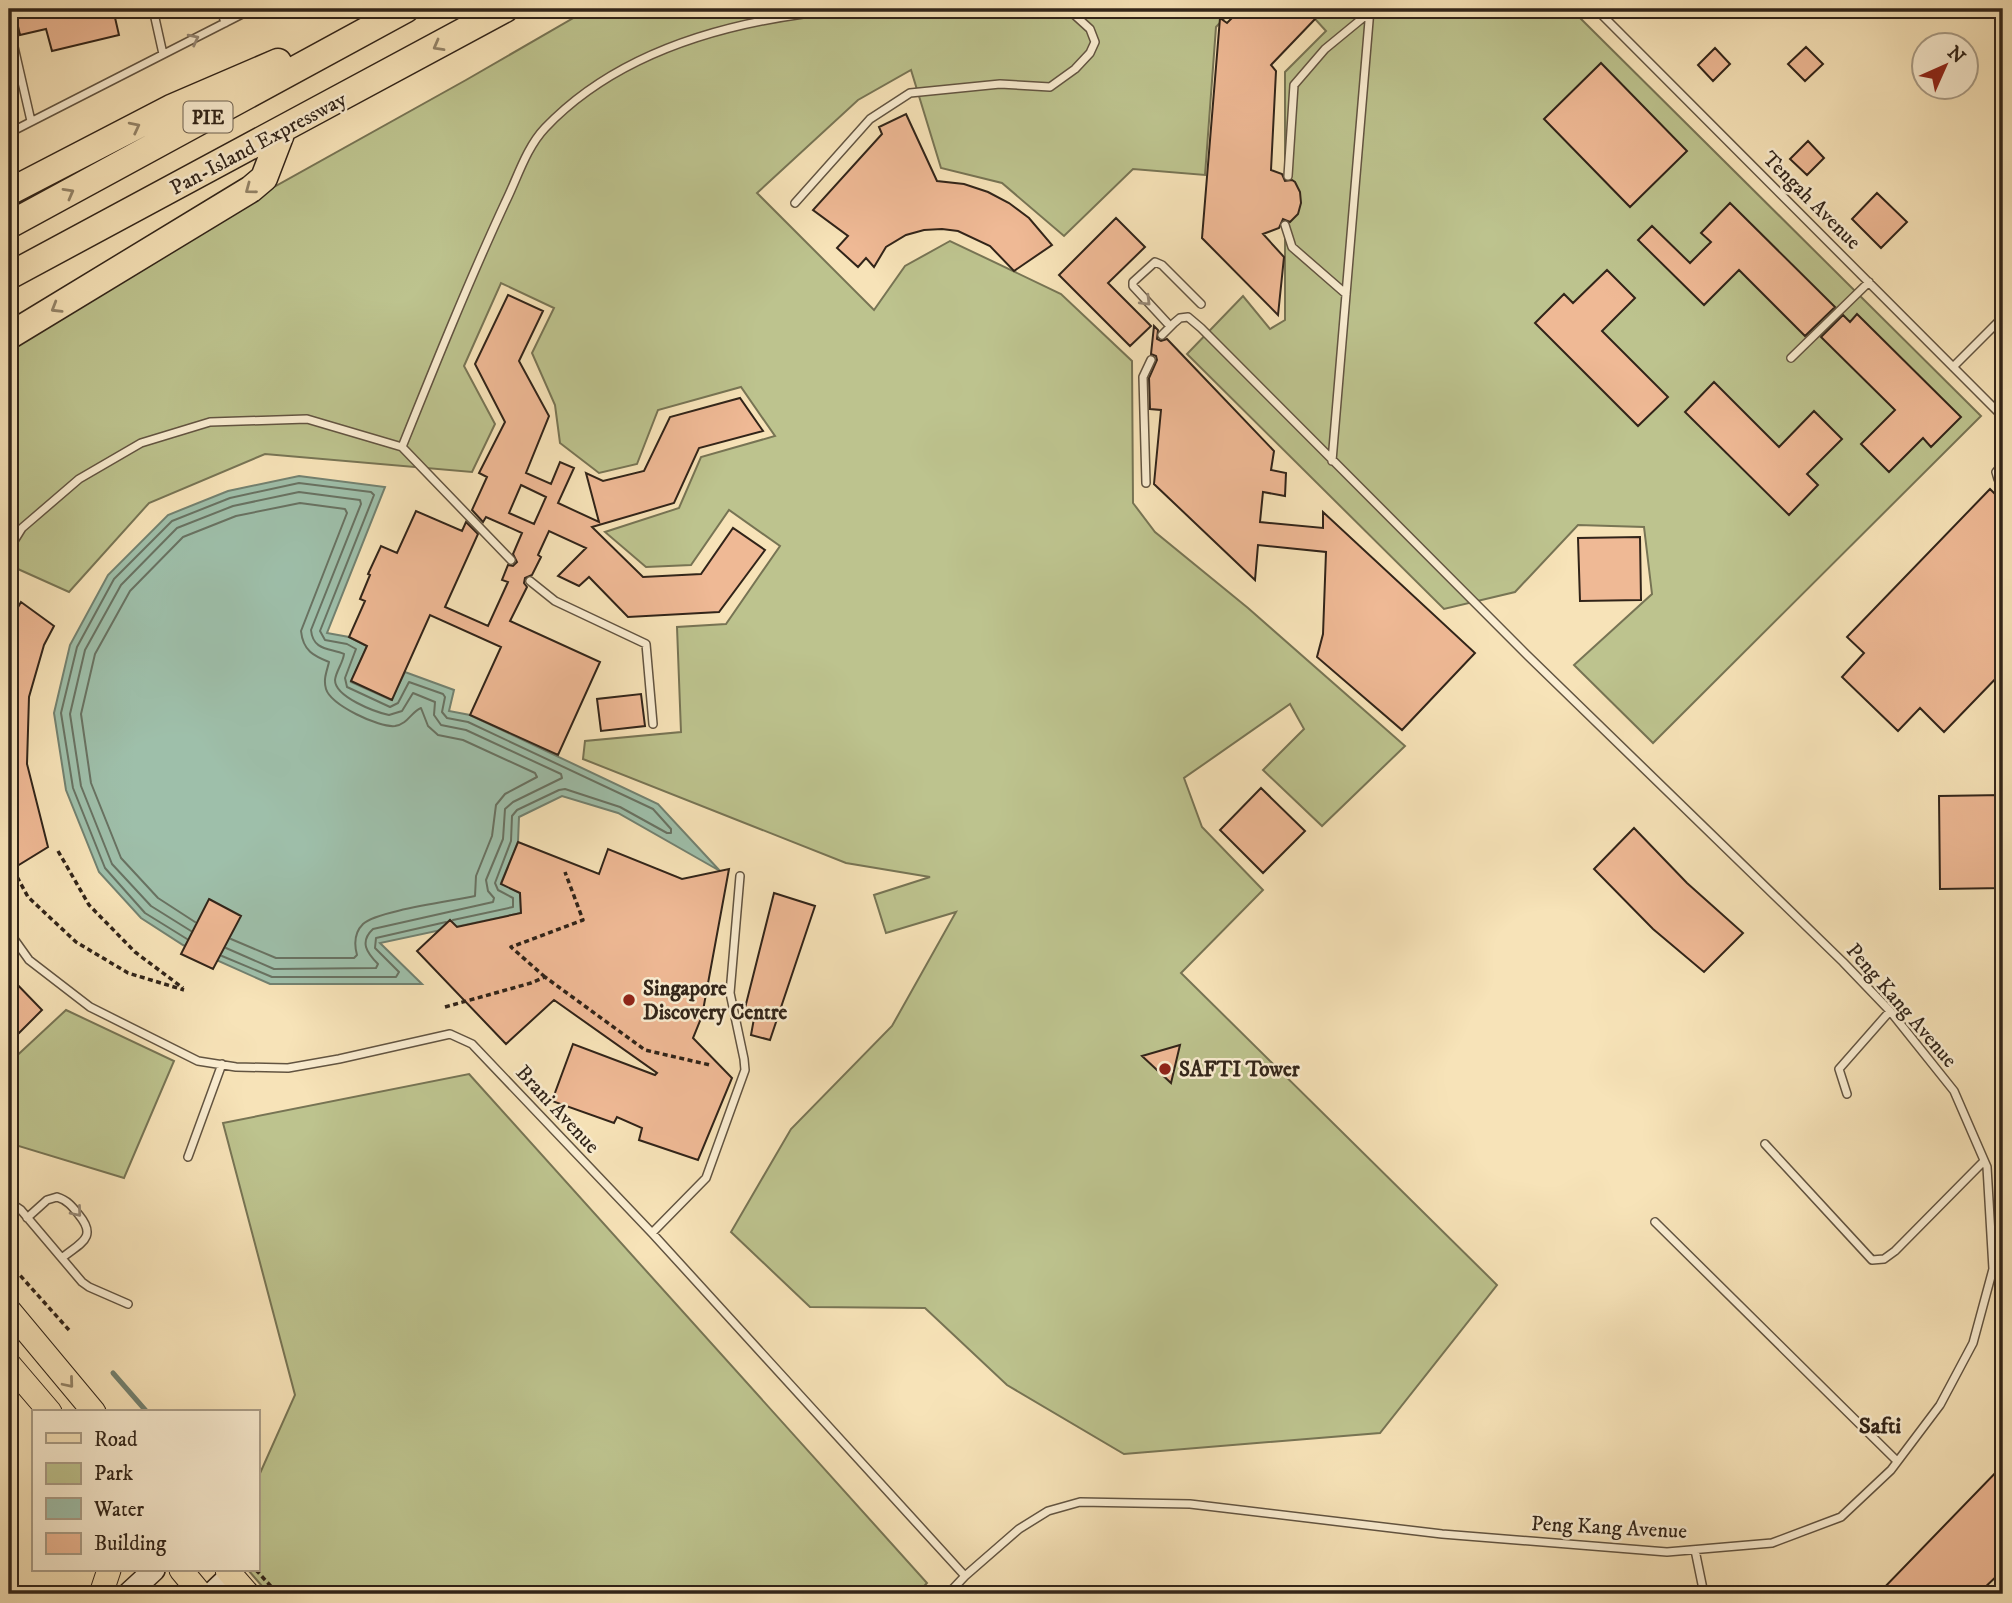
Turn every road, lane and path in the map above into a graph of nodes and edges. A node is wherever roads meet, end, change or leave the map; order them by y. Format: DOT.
graph roads {
  1 [pos="153,9"];
  2 [pos="220,9"];
  3 [pos="252,9"];
  4 [pos="400,9"];
  5 [pos="406,9"];
  6 [pos="505,9"];
  7 [pos="849,9"];
  8 [pos="1068,9"];
  9 [pos="1596,9"];
  10 [pos="1370,10"];
  11 [pos="225,23"];
  12 [pos="9,25"];
  13 [pos="163,54"];
  14 [pos="31,121"];
  15 [pos="282,131"];
  16 [pos="9,133"];
  17 [pos="1288,177"];
  18 [pos="9,192"];
  19 [pos="795,203"];
  20 [pos="9,225"];
  21 [pos="1285,225"];
  22 [pos="9,276"];
  23 [pos="1868,282"];
  24 [pos="1346,294"];
  25 [pos="1201,304"];
  26 [pos="2003,317"];
  27 [pos="1170,326"];
  28 [pos="1162,335"];
  29 [pos="9,336"];
  30 [pos="1791,358"];
  31 [pos="1151,359"];
  32 [pos="1953,367"];
  33 [pos="2003,417"];
  34 [pos="402,447"];
  35 [pos="1332,461"];
  36 [pos="2003,464"];
  37 [pos="1146,483"];
  38 [pos="2003,484"];
  39 [pos="9,549"];
  40 [pos="511,560"];
  41 [pos="530,580"];
  42 [pos="653,724"];
  43 [pos="58,851"];
  44 [pos="9,862"];
  45 [pos="565,872"];
  46 [pos="740,876"];
  47 [pos="9,932"];
  48 [pos="544,977"];
  49 [pos="445,1007"];
  50 [pos="1890,1011"];
  51 [pos="222,1064"];
  52 [pos="710,1065"];
  53 [pos="1847,1094"];
  54 [pos="1765,1143"];
  55 [pos="188,1157"];
  56 [pos="1984,1161"];
  57 [pos="9,1202"];
  58 [pos="27,1218"];
  59 [pos="1654,1222"];
  60 [pos="652,1233"];
  61 [pos="62,1258"];
  62 [pos="9,1264"];
  63 [pos="2003,1268"];
  64 [pos="1993,1269"];
  65 [pos="128,1304"];
  66 [pos="9,1310"];
  67 [pos="69,1329"];
  68 [pos="9,1364"];
  69 [pos="48,1410"];
  70 [pos="92,1410"];
  71 [pos="1897,1461"];
  72 [pos="1695,1550"];
  73 [pos="108,1572"];
  74 [pos="152,1572"];
  75 [pos="183,1572"];
  76 [pos="229,1572"];
  77 [pos="258,1572"];
  78 [pos="965,1576"];
  79 [pos="101,1594"];
  80 [pos="128,1594"];
  81 [pos="201,1594"];
  82 [pos="211,1594"];
  83 [pos="248,1594"];
  84 [pos="278,1594"];
  85 [pos="948,1594"];
  86 [pos="1704,1594"];
  1 -- 13 [label="lane"];
  2 -- 11 [label="lane"];
  3 -- 11 [label="lane"];
  18 -- 4 [label="highway, one-way"];
  20 -- 5 [label="highway, PIE, one-way"];
  6 -- 15 [label="highway, Pan-Island Expressway / PIE, one-way"];
  7 -- 34 [label="lane"];
  8 -- 19 [label="lane"];
  9 -- 23 [label="lane, Tengah Avenue"];
  10 -- 17 [label="lane"];
  10 -- 24 [label="lane"];
  13 -- 11 [label="lane, one-way"];
  12 -- 14 [label="lane"];
  13 -- 14 [label="lane"];
  14 -- 16 [label="lane"];
  15 -- 22 [label="highway, Pan-Island Expressway / PIE"];
  15 -- 29 [label="highway, one-way"];
  21 -- 24 [label="lane"];
  23 -- 30 [label="lane"];
  23 -- 32 [label="lane, Tengah Avenue"];
  24 -- 35 [label="lane"];
  25 -- 27 [label="lane, one-way"];
  26 -- 32 [label="lane"];
  27 -- 28 [label="lane"];
  27 -- 35 [label="lane, Peng Kang Avenue"];
  31 -- 37 [label="lane"];
  32 -- 33 [label="lane, Tengah Avenue"];
  34 -- 39 [label="lane"];
  34 -- 40 [label="lane"];
  35 -- 50 [label="lane, Peng Kang Avenue"];
  36 -- 38 [label="lane"];
  41 -- 42 [label="lane"];
  43 -- 44 [label="path"];
  45 -- 48 [label="path"];
  46 -- 60 [label="lane"];
  47 -- 51 [label="lane, Brani Avenue"];
  48 -- 49 [label="path"];
  48 -- 52 [label="path"];
  50 -- 53 [label="lane"];
  50 -- 56 [label="lane, Peng Kang Avenue"];
  51 -- 55 [label="lane"];
  51 -- 60 [label="lane, Brani Avenue"];
  54 -- 56 [label="lane"];
  56 -- 64 [label="lane, Peng Kang Avenue"];
  57 -- 58 [label="lane"];
  58 -- 61 [label="lane"];
  58 -- 61 [label="lane, one-way"];
  59 -- 71 [label="lane"];
  60 -- 78 [label="lane, Brani Avenue"];
  61 -- 65 [label="lane"];
  62 -- 67 [label="path"];
  63 -- 64 [label="lane"];
  64 -- 71 [label="lane, Peng Kang Avenue"];
  66 -- 70 [label="main road, one-way"];
  68 -- 69 [label="main road"];
  71 -- 72 [label="lane, Peng Kang Avenue"];
  72 -- 78 [label="lane, Peng Kang Avenue"];
  72 -- 86 [label="lane"];
  73 -- 79 [label="main road"];
  74 -- 80 [label="main road"];
  75 -- 81 [label="main road"];
  76 -- 82 [label="main road"];
  76 -- 83 [label="main road"];
  77 -- 84 [label="path"];
  78 -- 85 [label="lane, Peng Kang Avenue"];
}
